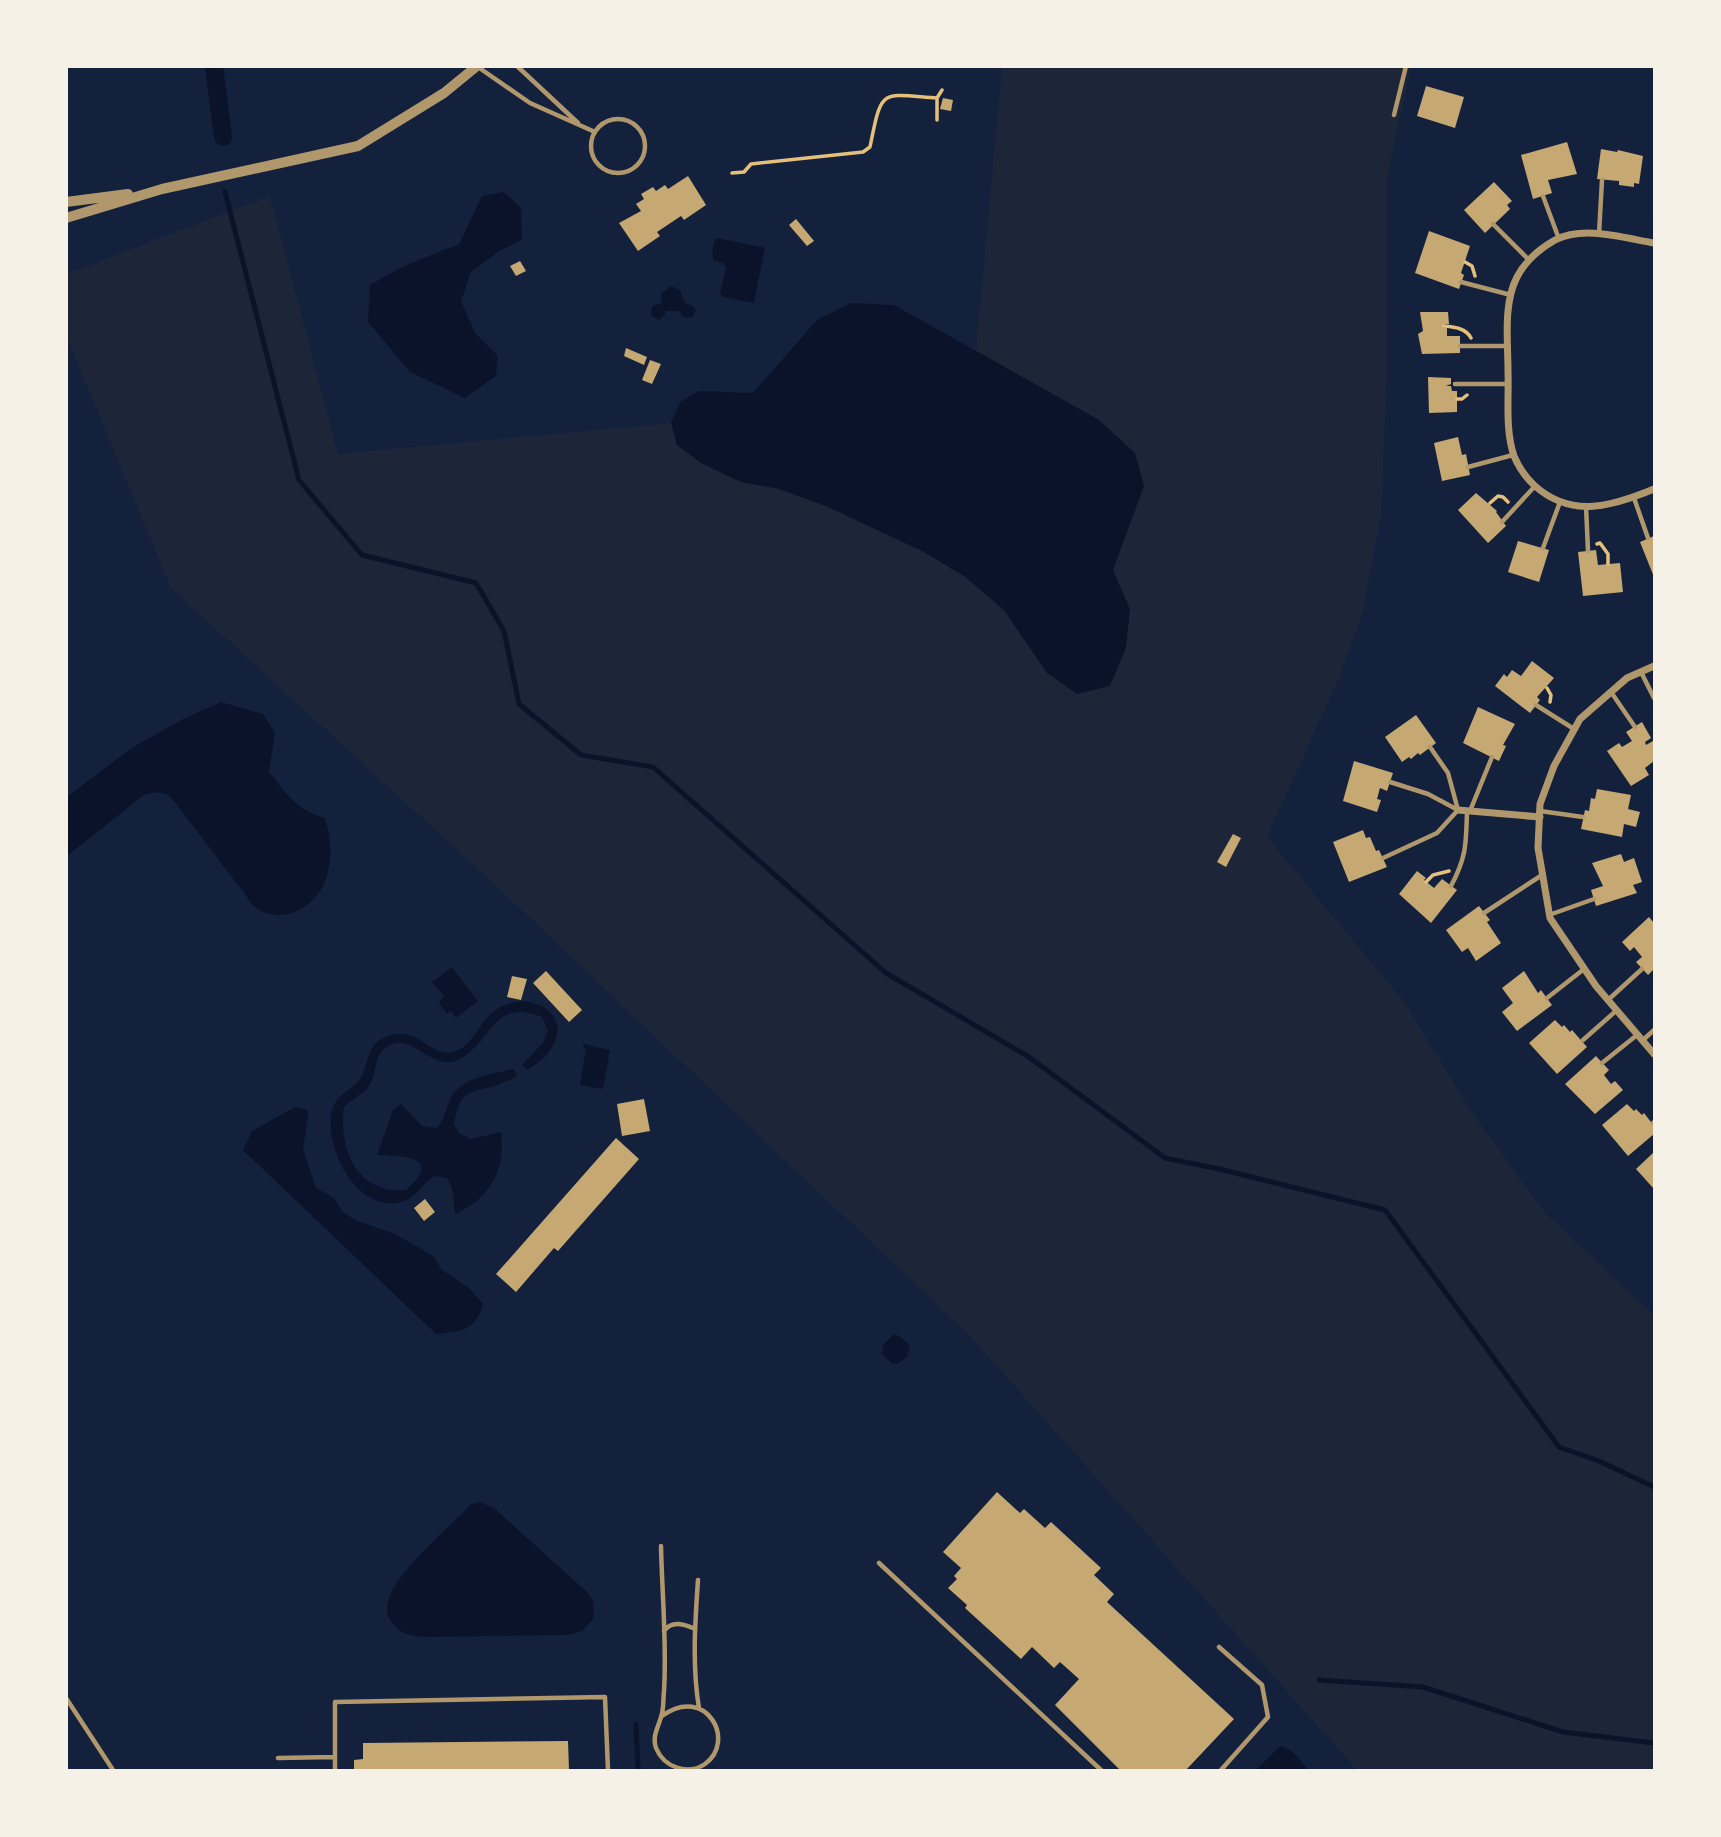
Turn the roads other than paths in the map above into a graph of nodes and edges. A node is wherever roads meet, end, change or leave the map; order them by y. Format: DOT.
graph roads {
  1 [pos="477,66"];
  2 [pos="517,66"];
  3 [pos="1406,66"];
  4 [pos="1394,114"];
  5 [pos="581,126"];
  6 [pos="595,132"];
  7 [pos="1602,180"];
  8 [pos="162,189"];
  9 [pos="1542,196"];
  10 [pos="66,202"];
  11 [pos="66,218"];
  12 [pos="1493,225"];
  13 [pos="1599,234"];
  14 [pos="1559,239"];
  15 [pos="1654,243"];
  16 [pos="1528,259"];
  17 [pos="1461,282"];
  18 [pos="1511,295"];
  19 [pos="1460,346"];
  20 [pos="1508,346"];
  21 [pos="1455,384"];
  22 [pos="1508,384"];
  23 [pos="1514,455"];
  24 [pos="1468,467"];
  25 [pos="1535,486"];
  26 [pos="1654,489"];
  27 [pos="1634,498"];
  28 [pos="1560,502"];
  29 [pos="1586,506"];
  30 [pos="1502,522"];
  31 [pos="1648,538"];
  32 [pos="1543,548"];
  33 [pos="1588,548"];
  34 [pos="1654,666"];
  35 [pos="1640,672"];
  36 [pos="1611,692"];
  37 [pos="1654,698"];
  38 [pos="1536,705"];
  39 [pos="1635,727"];
  40 [pos="1574,730"];
  41 [pos="1430,747"];
  42 [pos="1492,757"];
  43 [pos="1390,782"];
  44 [pos="1458,810"];
  45 [pos="1468,811"];
  46 [pos="1540,814"];
  47 [pos="1583,817"];
  48 [pos="1383,858"];
  49 [pos="1543,874"];
  50 [pos="1451,886"];
  51 [pos="1594,899"];
  52 [pos="1484,912"];
  53 [pos="1549,915"];
  54 [pos="1584,969"];
  55 [pos="1642,969"];
  56 [pos="1547,998"];
  57 [pos="1608,1000"];
  58 [pos="1617,1010"];
  59 [pos="1654,1030"];
  60 [pos="1640,1037"];
  61 [pos="1583,1040"];
  62 [pos="1654,1054"];
  63 [pos="1602,1063"];
  64 [pos="661,1546"];
  65 [pos="879,1563"];
  66 [pos="698,1580"];
  67 [pos="695,1629"];
  68 [pos="663,1633"];
  69 [pos="1219,1647"];
  70 [pos="66,1698"];
  71 [pos="699,1708"];
  72 [pos="662,1716"];
  73 [pos="334,1757"];
  74 [pos="278,1758"];
  75 [pos="113,1770"];
  76 [pos="335,1770"];
  77 [pos="608,1770"];
  78 [pos="692,1770"];
  79 [pos="1101,1770"];
  80 [pos="1221,1770"];
  1 -- 5 [label="lane"];
  1 -- 8 [label="street"];
  2 -- 5 [label="lane"];
  3 -- 4 [label="lane"];
  5 -- 6 [label="lane"];
  6 -- 6 [label="lane"];
  7 -- 13 [label="lane"];
  8 -- 10 [label="street"];
  8 -- 11 [label="street"];
  9 -- 14 [label="lane"];
  12 -- 16 [label="lane"];
  13 -- 14 [label="street"];
  13 -- 15 [label="street"];
  14 -- 16 [label="street"];
  16 -- 18 [label="street"];
  17 -- 18 [label="lane"];
  18 -- 20 [label="street"];
  19 -- 20 [label="lane"];
  20 -- 22 [label="street"];
  21 -- 22 [label="lane"];
  22 -- 23 [label="street"];
  23 -- 24 [label="lane"];
  23 -- 25 [label="street"];
  25 -- 28 [label="street"];
  25 -- 30 [label="lane"];
  26 -- 27 [label="street"];
  27 -- 29 [label="street"];
  27 -- 31 [label="lane"];
  28 -- 29 [label="street"];
  28 -- 32 [label="lane"];
  29 -- 33 [label="lane"];
  34 -- 35 [label="street"];
  35 -- 36 [label="street"];
  35 -- 37 [label="lane"];
  36 -- 39 [label="lane"];
  36 -- 40 [label="street"];
  38 -- 40 [label="lane"];
  40 -- 46 [label="street"];
  41 -- 44 [label="lane"];
  42 -- 45 [label="lane"];
  43 -- 44 [label="lane"];
  44 -- 45 [label="street"];
  44 -- 48 [label="lane"];
  45 -- 46 [label="street"];
  45 -- 50 [label="lane"];
  46 -- 47 [label="lane"];
  46 -- 49 [label="street"];
  49 -- 52 [label="lane"];
  49 -- 53 [label="street"];
  51 -- 53 [label="lane"];
  53 -- 54 [label="street"];
  54 -- 56 [label="lane"];
  54 -- 57 [label="street"];
  55 -- 57 [label="lane"];
  57 -- 58 [label="street"];
  58 -- 60 [label="street"];
  58 -- 61 [label="lane"];
  59 -- 60 [label="lane"];
  60 -- 62 [label="street"];
  60 -- 63 [label="lane"];
  64 -- 68 [label="lane"];
  65 -- 79 [label="lane"];
  66 -- 67 [label="lane"];
  67 -- 68 [label="lane"];
  67 -- 71 [label="lane"];
  68 -- 72 [label="lane"];
  69 -- 80 [label="lane"];
  70 -- 75 [label="lane"];
  71 -- 72 [label="lane"];
  71 -- 78 [label="lane"];
  72 -- 78 [label="lane"];
  73 -- 74 [label="lane"];
  73 -- 76 [label="lane"];
  73 -- 77 [label="lane"];
}
